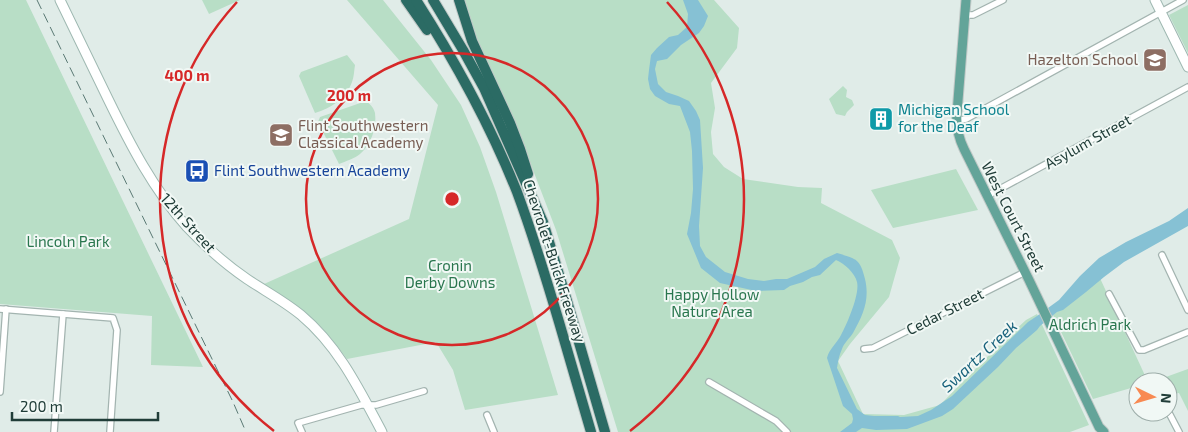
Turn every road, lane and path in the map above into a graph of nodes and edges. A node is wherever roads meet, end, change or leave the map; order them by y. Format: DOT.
graph roads {
  1 [pos="60,0"];
  2 [pos="406,0"];
  3 [pos="416,0"];
  4 [pos="433,0"];
  5 [pos="459,0"];
  6 [pos="966,0"];
  7 [pos="1003,0"];
  8 [pos="1155,0"];
  9 [pos="1183,0"];
  10 [pos="1161,12"];
  11 [pos="965,16"];
  12 [pos="1188,67"];
  13 [pos="1188,87"];
  14 [pos="956,121"];
  15 [pos="490,130"];
  16 [pos="988,196"];
  17 [pos="542,222"];
  18 [pos="1162,255"];
  19 [pos="1025,272"];
  20 [pos="1109,294"];
  21 [pos="3,309"];
  22 [pos="1188,310"];
  23 [pos="63,314"];
  24 [pos="1188,332"];
  25 [pos="864,349"];
  26 [pos="709,382"];
  27 [pos="424,391"];
  28 [pos="0,392"];
  29 [pos="367,405"];
  30 [pos="487,415"];
  31 [pos="1101,430"];
  32 [pos="54,432"];
  33 [pos="110,432"];
  34 [pos="302,432"];
  35 [pos="382,432"];
  36 [pos="494,432"];
  37 [pos="591,432"];
  38 [pos="605,432"];
  39 [pos="787,432"];
  1 -- 29 [label="street, 12th Street"];
  2 -- 15 [label="highway"];
  3 -- 15 [label="highway, Chevrolet-Buick Freeway"];
  4 -- 17 [label="highway, Chevrolet-Buick Freeway"];
  5 -- 17 [label="highway"];
  6 -- 11 [label="main road, West Court Street"];
  7 -- 11 [label="street"];
  8 -- 10 [label="street"];
  9 -- 10 [label="street"];
  10 -- 12 [label="street"];
  10 -- 14 [label="street"];
  11 -- 14 [label="main road, West Court Street"];
  13 -- 16 [label="street, Asylum Street"];
  14 -- 16 [label="main road, West Court Street"];
  15 -- 37 [label="highway, Chevrolet-Buick Freeway"];
  16 -- 19 [label="main road, West Court Street"];
  17 -- 38 [label="highway, Chevrolet-Buick Freeway"];
  18 -- 22 [label="street"];
  19 -- 25 [label="street, Cedar Street"];
  19 -- 31 [label="main road, West Court Street"];
  20 -- 24 [label="street"];
  21 -- 23 [label="street"];
  21 -- 28 [label="street"];
  23 -- 32 [label="street"];
  23 -- 33 [label="street"];
  26 -- 39 [label="street"];
  27 -- 29 [label="street"];
  29 -- 34 [label="street"];
  29 -- 35 [label="street, 12th Street"];
  30 -- 36 [label="street"];
}
